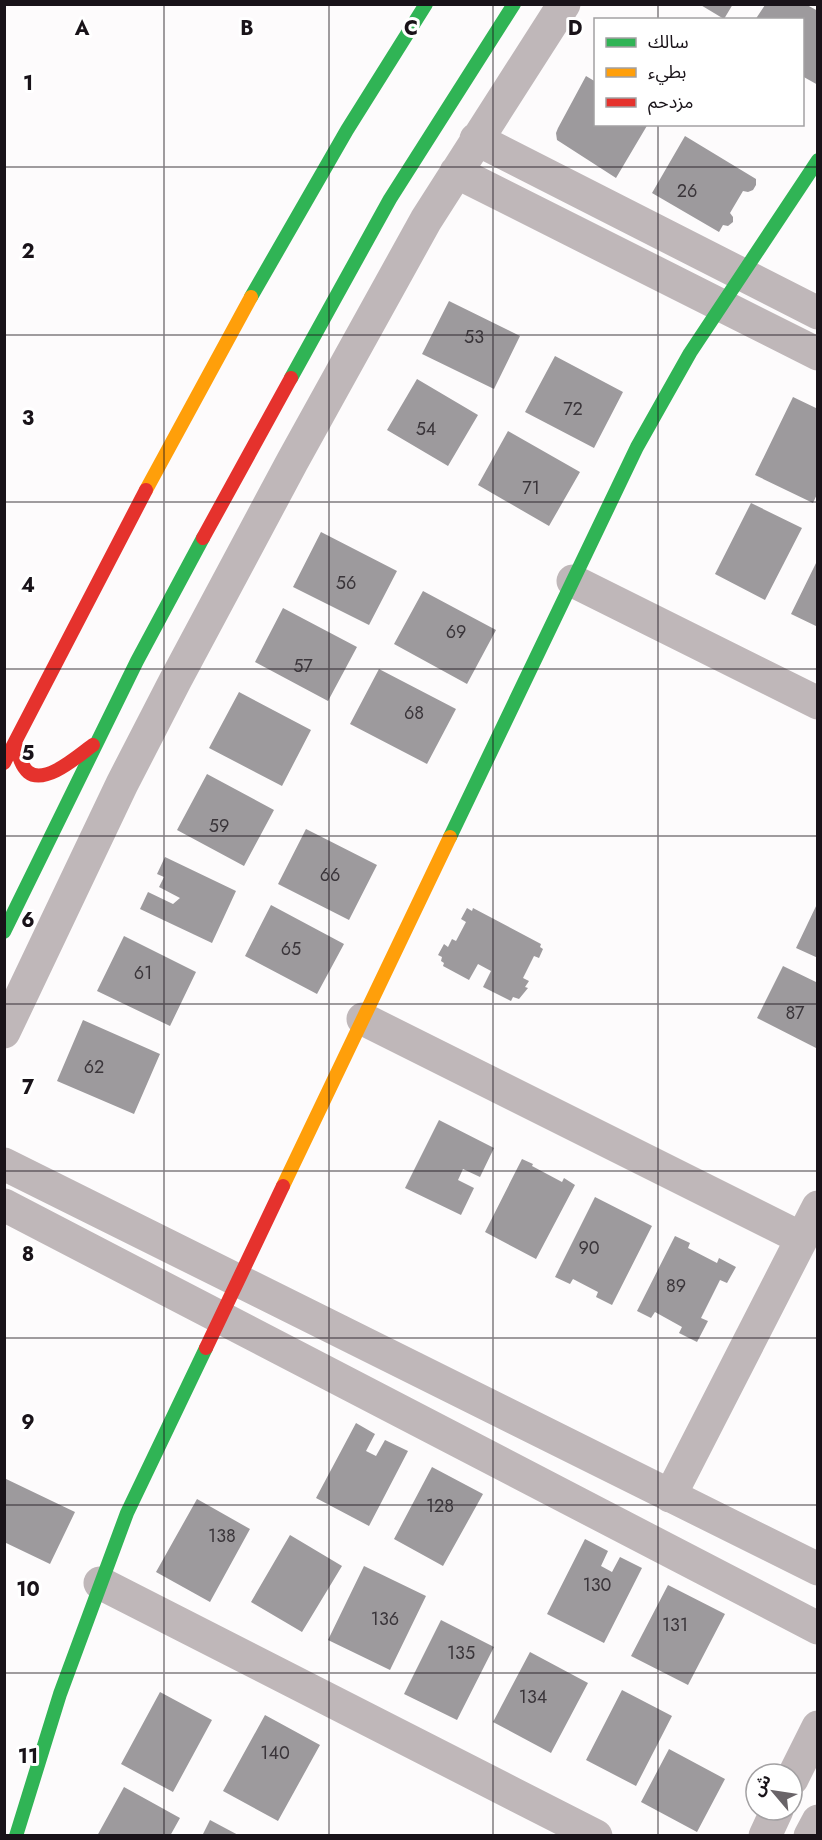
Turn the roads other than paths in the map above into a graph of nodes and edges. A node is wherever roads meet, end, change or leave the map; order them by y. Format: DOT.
graph roads {
  1 [pos="426,4"];
  2 [pos="514,4"];
  3 [pos="564,4"];
  4 [pos="476,140"];
  5 [pos="818,160"];
  6 [pos="456,172"];
  7 [pos="741,274"];
  8 [pos="720,305"];
  9 [pos="818,313"];
  10 [pos="818,354"];
  11 [pos="573,581"];
  12 [pos="818,703"];
  13 [pos="15,742"];
  14 [pos="95,744"];
  15 [pos="4,763"];
  16 [pos="4,932"];
  17 [pos="363,1019"];
  18 [pos="4,1032"];
  19 [pos="4,1164"];
  20 [pos="4,1205"];
  21 [pos="818,1207"];
  22 [pos="801,1238"];
  23 [pos="238,1280"];
  24 [pos="220,1317"];
  25 [pos="555,1438"];
  26 [pos="532,1479"];
  27 [pos="670,1496"];
  28 [pos="818,1569"];
  29 [pos="100,1583"];
  30 [pos="818,1628"];
  31 [pos="818,1727"];
  32 [pos="800,1762"];
  33 [pos="818,1821"];
  34 [pos="771,1822"];
  35 [pos="16,1836"];
  36 [pos="596,1836"];
  37 [pos="765,1836"];
  38 [pos="810,1836"];
  1 -- 13 [label="street"];
  2 -- 14 [label="street"];
  3 -- 4 [label="street"];
  4 -- 6 [label="street"];
  4 -- 7 [label="street"];
  5 -- 7 [label="street"];
  6 -- 8 [label="street"];
  6 -- 18 [label="street"];
  7 -- 8 [label="street"];
  7 -- 9 [label="street"];
  8 -- 10 [label="street"];
  8 -- 11 [label="street"];
  11 -- 12 [label="street"];
  11 -- 17 [label="street"];
  13 -- 14 [label="street"];
  13 -- 15 [label="street"];
  14 -- 16 [label="street"];
  17 -- 22 [label="street"];
  17 -- 23 [label="street"];
  19 -- 23 [label="street"];
  20 -- 24 [label="street"];
  21 -- 22 [label="street"];
  22 -- 27 [label="street"];
  23 -- 24 [label="street"];
  23 -- 25 [label="street"];
  24 -- 26 [label="street"];
  24 -- 29 [label="street"];
  25 -- 26 [label="street"];
  25 -- 27 [label="street"];
  26 -- 30 [label="street"];
  27 -- 28 [label="street"];
  29 -- 35 [label="street"];
  29 -- 36 [label="street"];
  31 -- 32 [label="street"];
  33 -- 38 [label="street"];
  34 -- 37 [label="street"];
}
